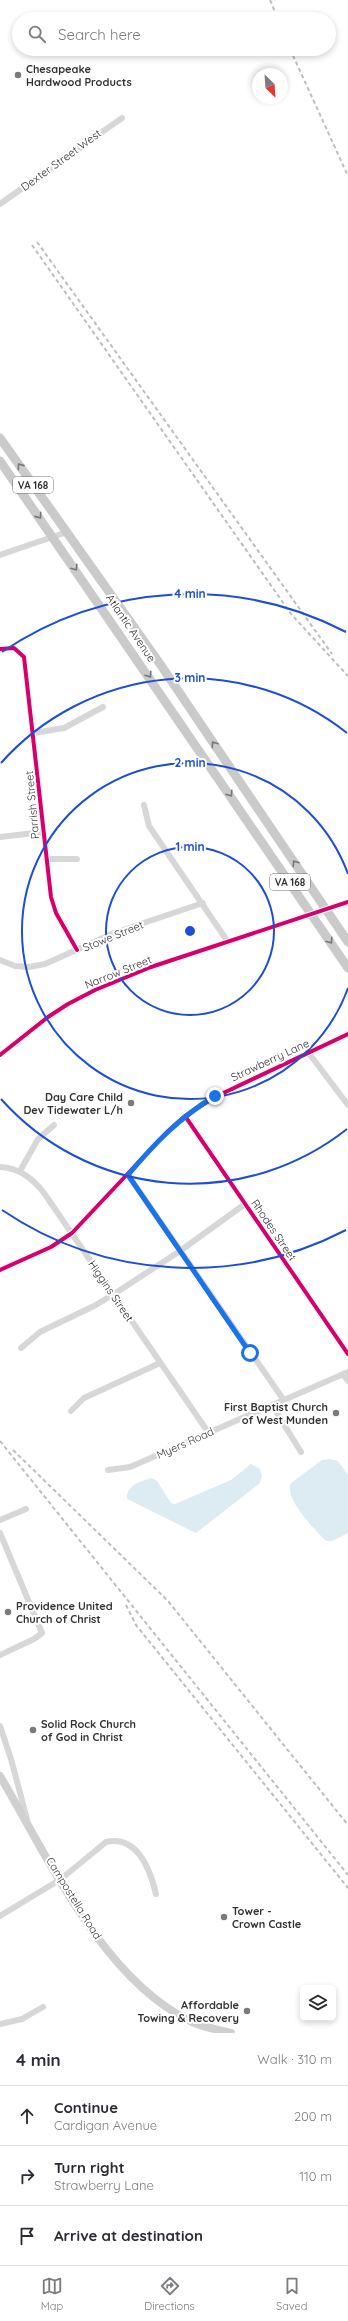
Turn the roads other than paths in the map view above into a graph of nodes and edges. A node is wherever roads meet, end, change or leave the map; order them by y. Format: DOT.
graph roads {
  1 [pos="122,118"];
  2 [pos="0,204"];
  3 [pos="0,438"];
  4 [pos="0,461"];
  5 [pos="67,532"];
  6 [pos="53,536"];
  7 [pos="0,555"];
  8 [pos="0,649"];
  9 [pos="103,707"];
  10 [pos="34,734"];
  11 [pos="144,805"];
  12 [pos="43,832"];
  13 [pos="0,837"];
  14 [pos="46,859"];
  15 [pos="77,859"];
  16 [pos="348,902"];
  17 [pos="203,903"];
  18 [pos="326,910"];
  19 [pos="312,914"];
  20 [pos="228,942"];
  21 [pos="348,942"];
  22 [pos="77,950"];
  23 [pos="0,960"];
  24 [pos="348,968"];
  25 [pos="348,1034"];
  26 [pos="308,1052"];
  27 [pos="0,1055"];
  28 [pos="348,1105"];
  29 [pos="185,1116"];
  30 [pos="54,1125"];
  31 [pos="0,1167"];
  32 [pos="20,1171"];
  33 [pos="128,1175"];
  34 [pos="245,1204"];
  35 [pos="72,1233"];
  36 [pos="180,1251"];
  37 [pos="0,1270"];
  38 [pos="114,1294"];
  39 [pos="21,1348"];
  40 [pos="348,1354"];
  41 [pos="160,1363"];
  42 [pos="346,1373"];
  43 [pos="348,1381"];
  44 [pos="283,1400"];
  45 [pos="272,1405"];
  46 [pos="71,1411"];
  47 [pos="208,1432"];
  48 [pos="301,1452"];
  49 [pos="108,1470"];
  50 [pos="26,1509"];
  51 [pos="0,1520"];
  52 [pos="0,1533"];
  53 [pos="0,1655"];
  54 [pos="0,1726"];
  55 [pos="0,1776"];
  56 [pos="28,1822"];
  57 [pos="61,1879"];
  58 [pos="156,1894"];
  59 [pos="0,1916"];
  60 [pos="43,2007"];
  61 [pos="0,2024"];
  62 [pos="231,2033"];
  1 -- 2 [label="street, Dexter Street West"];
  5 -- 3 [label="main road, Atlantic Avenue / VA 168, one-way"];
  4 -- 6 [label="main road, Atlantic Avenue / VA 168, one-way"];
  5 -- 6 [label="street"];
  18 -- 5 [label="main road, Atlantic Avenue / VA 168, one-way"];
  6 -- 7 [label="street"];
  6 -- 19 [label="main road, Atlantic Avenue / VA 168, one-way"];
  8 -- 10 [label="street, Parrish Street"];
  9 -- 10 [label="street"];
  10 -- 12 [label="street, Parrish Street"];
  11 -- 17 [label="street"];
  12 -- 13 [label="street"];
  12 -- 14 [label="street, Parrish Street"];
  14 -- 15 [label="street"];
  14 -- 22 [label="street, Parrish Street"];
  16 -- 18 [label="street, Narrow Street"];
  17 -- 20 [label="street"];
  17 -- 22 [label="street, Stowe Street"];
  18 -- 19 [label="street, Narrow Street"];
  18 -- 21 [label="main road, Atlantic Avenue / VA 168"];
  19 -- 20 [label="street, Narrow Street"];
  19 -- 24 [label="main road, Atlantic Avenue / VA 168, one-way"];
  20 -- 27 [label="street, Narrow Street"];
  22 -- 23 [label="street, Stowe Street"];
  25 -- 26 [label="street, Strawberry Lane"];
  26 -- 28 [label="street"];
  26 -- 29 [label="street, Strawberry Lane"];
  29 -- 33 [label="street, Strawberry Lane"];
  29 -- 34 [label="street, Rhodes Street"];
  30 -- 32 [label="street"];
  31 -- 32 [label="street, Higgins Street"];
  32 -- 35 [label="street, Higgins Street"];
  33 -- 35 [label="street, Strawberry Lane"];
  33 -- 36 [label="street"];
  34 -- 36 [label="street"];
  34 -- 40 [label="street, Rhodes Street"];
  35 -- 37 [label="street, Strawberry Lane"];
  35 -- 38 [label="street, Higgins Street"];
  36 -- 38 [label="street"];
  36 -- 44 [label="street"];
  38 -- 39 [label="street"];
  38 -- 41 [label="street, Higgins Street"];
  41 -- 46 [label="street"];
  41 -- 47 [label="street, Higgins Street"];
  42 -- 43 [label="street"];
  42 -- 44 [label="street, Myers Road"];
  44 -- 45 [label="street, Myers Road"];
  45 -- 47 [label="street, Myers Road"];
  45 -- 48 [label="street"];
  47 -- 49 [label="street, Myers Road"];
  50 -- 51 [label="street"];
  52 -- 53 [label="street"];
  54 -- 56 [label="street"];
  55 -- 56 [label="main road, Campostella Road"];
  56 -- 57 [label="main road, Campostella Road"];
  57 -- 58 [label="street"];
  57 -- 59 [label="street"];
  57 -- 62 [label="main road, Campostella Road"];
  60 -- 61 [label="street"];
}
